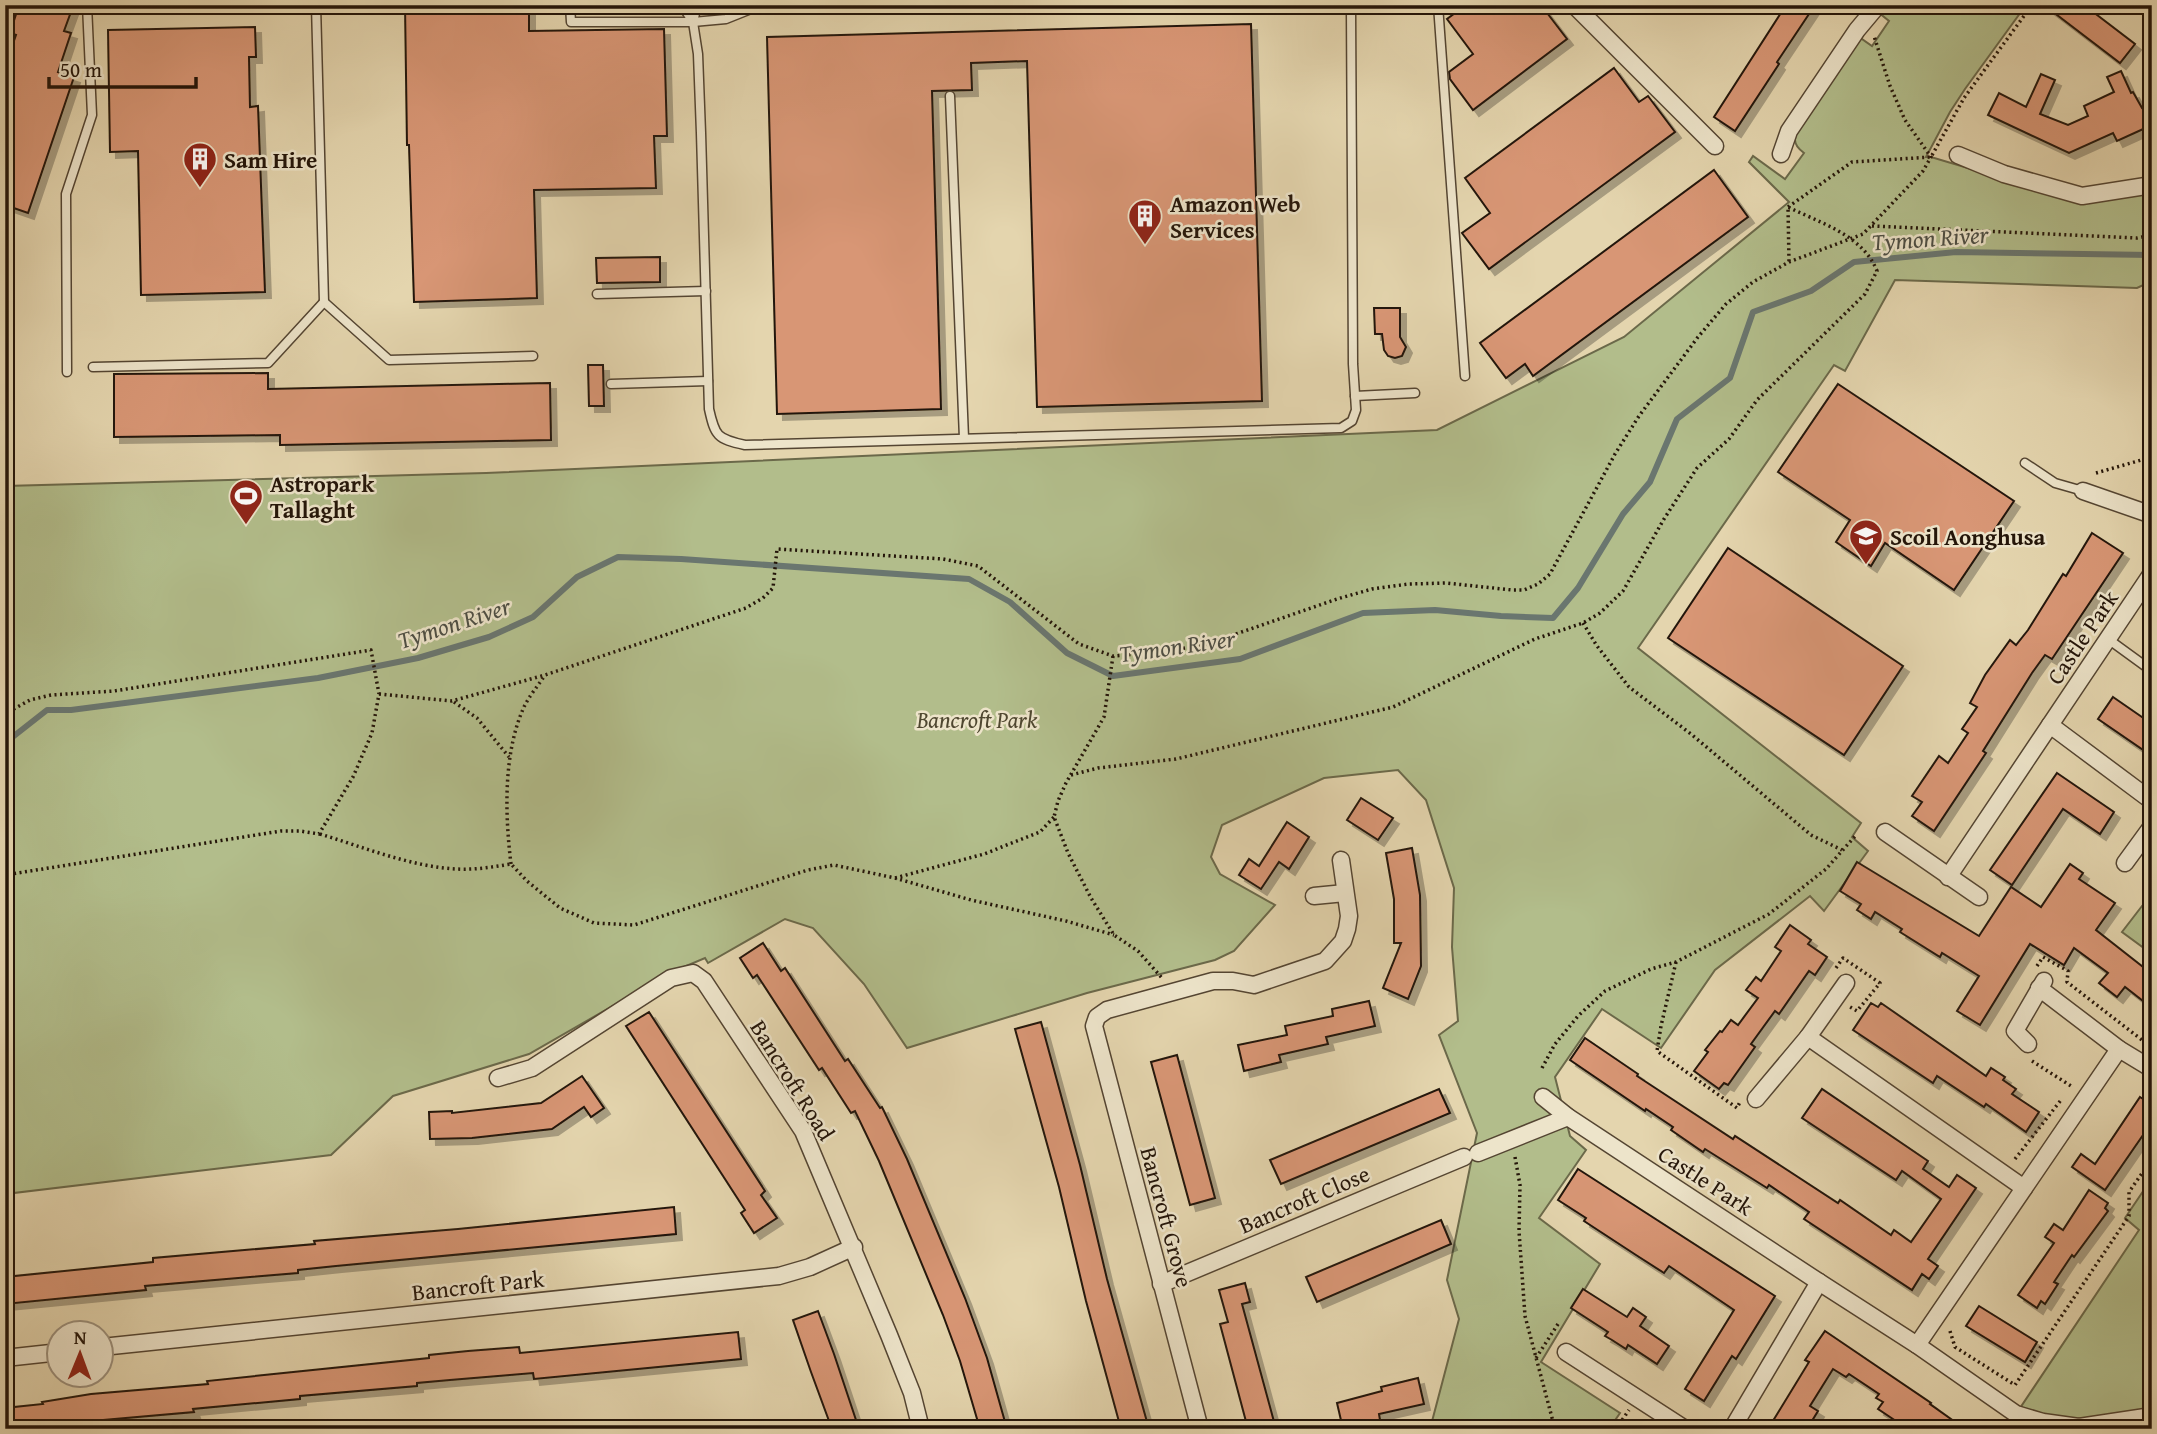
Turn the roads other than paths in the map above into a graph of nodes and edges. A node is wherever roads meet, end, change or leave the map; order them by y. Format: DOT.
graph roads {
  1 [pos="88,5"];
  2 [pos="316,5"];
  3 [pos="570,5"];
  4 [pos="682,5"];
  5 [pos="697,5"];
  6 [pos="761,5"];
  7 [pos="1349,5"];
  8 [pos="1438,5"];
  9 [pos="1574,5"];
  10 [pos="1873,11"];
  11 [pos="693,22"];
  12 [pos="950,96"];
  13 [pos="1715,146"];
  14 [pos="1781,153"];
  15 [pos="1958,155"];
  16 [pos="2152,185"];
  17 [pos="706,291"];
  18 [pos="597,294"];
  19 [pos="324,302"];
  20 [pos="534,356"];
  21 [pos="93,368"];
  22 [pos="66,372"];
  23 [pos="1465,376"];
  24 [pos="708,382"];
  25 [pos="611,384"];
  26 [pos="1415,393"];
  27 [pos="1355,396"];
  28 [pos="964,438"];
  29 [pos="2025,463"];
  30 [pos="2082,491"];
  31 [pos="2152,515"];
  32 [pos="2152,573"];
  33 [pos="2108,639"];
  34 [pos="2152,671"];
  35 [pos="2050,725"];
  36 [pos="2152,801"];
  37 [pos="2152,826"];
  38 [pos="1885,832"];
  39 [pos="1341,860"];
  40 [pos="2125,863"];
  41 [pos="1948,877"];
  42 [pos="1345,893"];
  43 [pos="1314,896"];
  44 [pos="1979,897"];
  45 [pos="1846,983"];
  46 [pos="1808,1037"];
  47 [pos="2119,1049"];
  48 [pos="2028,1052"];
  49 [pos="2152,1069"];
  50 [pos="498,1078"];
  51 [pos="1543,1097"];
  52 [pos="1749,1099"];
  53 [pos="1568,1118"];
  54 [pos="2024,1188"];
  55 [pos="854,1247"];
  56 [pos="1819,1282"];
  57 [pos="1161,1284"];
  58 [pos="1917,1345"];
  59 [pos="116,1346"];
  60 [pos="1566,1352"];
  61 [pos="46,1354"];
  62 [pos="5,1358"];
  63 [pos="2152,1416"];
  64 [pos="921,1429"];
  65 [pos="1200,1429"];
  66 [pos="1685,1429"];
  67 [pos="1732,1429"];
  1 -- 22 [label="lane"];
  2 -- 19 [label="lane"];
  3 -- 11 [label="lane"];
  4 -- 11 [label="lane"];
  5 -- 11 [label="lane"];
  6 -- 11 [label="lane"];
  7 -- 27 [label="lane"];
  8 -- 23 [label="lane"];
  9 -- 13 [label="street"];
  10 -- 14 [label="street"];
  11 -- 17 [label="lane"];
  12 -- 28 [label="lane"];
  15 -- 16 [label="street"];
  17 -- 18 [label="lane"];
  17 -- 24 [label="lane"];
  19 -- 20 [label="lane"];
  19 -- 21 [label="lane"];
  24 -- 25 [label="lane"];
  24 -- 28 [label="lane"];
  26 -- 27 [label="lane"];
  27 -- 28 [label="lane"];
  29 -- 30 [label="lane"];
  30 -- 31 [label="street"];
  32 -- 33 [label="street, Castle Park"];
  33 -- 34 [label="lane"];
  33 -- 35 [label="street, Castle Park"];
  35 -- 36 [label="street"];
  35 -- 41 [label="street, Castle Park"];
  37 -- 40 [label="street"];
  38 -- 41 [label="street"];
  39 -- 42 [label="street"];
  41 -- 44 [label="street"];
  42 -- 43 [label="street"];
  42 -- 57 [label="street, Bancroft Grove"];
  45 -- 46 [label="street"];
  46 -- 52 [label="street"];
  46 -- 54 [label="street"];
  47 -- 48 [label="street"];
  47 -- 49 [label="street"];
  47 -- 54 [label="street"];
  50 -- 55 [label="street, Bancroft Road"];
  51 -- 53 [label="street, Castle Park"];
  53 -- 56 [label="street, Castle Park"];
  53 -- 57 [label="street, Bancroft Close"];
  54 -- 58 [label="street"];
  55 -- 59 [label="street, Bancroft Park"];
  55 -- 64 [label="street, Bancroft Road"];
  56 -- 58 [label="street, Castle Park"];
  56 -- 67 [label="street"];
  57 -- 65 [label="street, Bancroft Grove"];
  58 -- 63 [label="street, Castle Park"];
  60 -- 66 [label="street"];
  61 -- 62 [label="street"];
}
